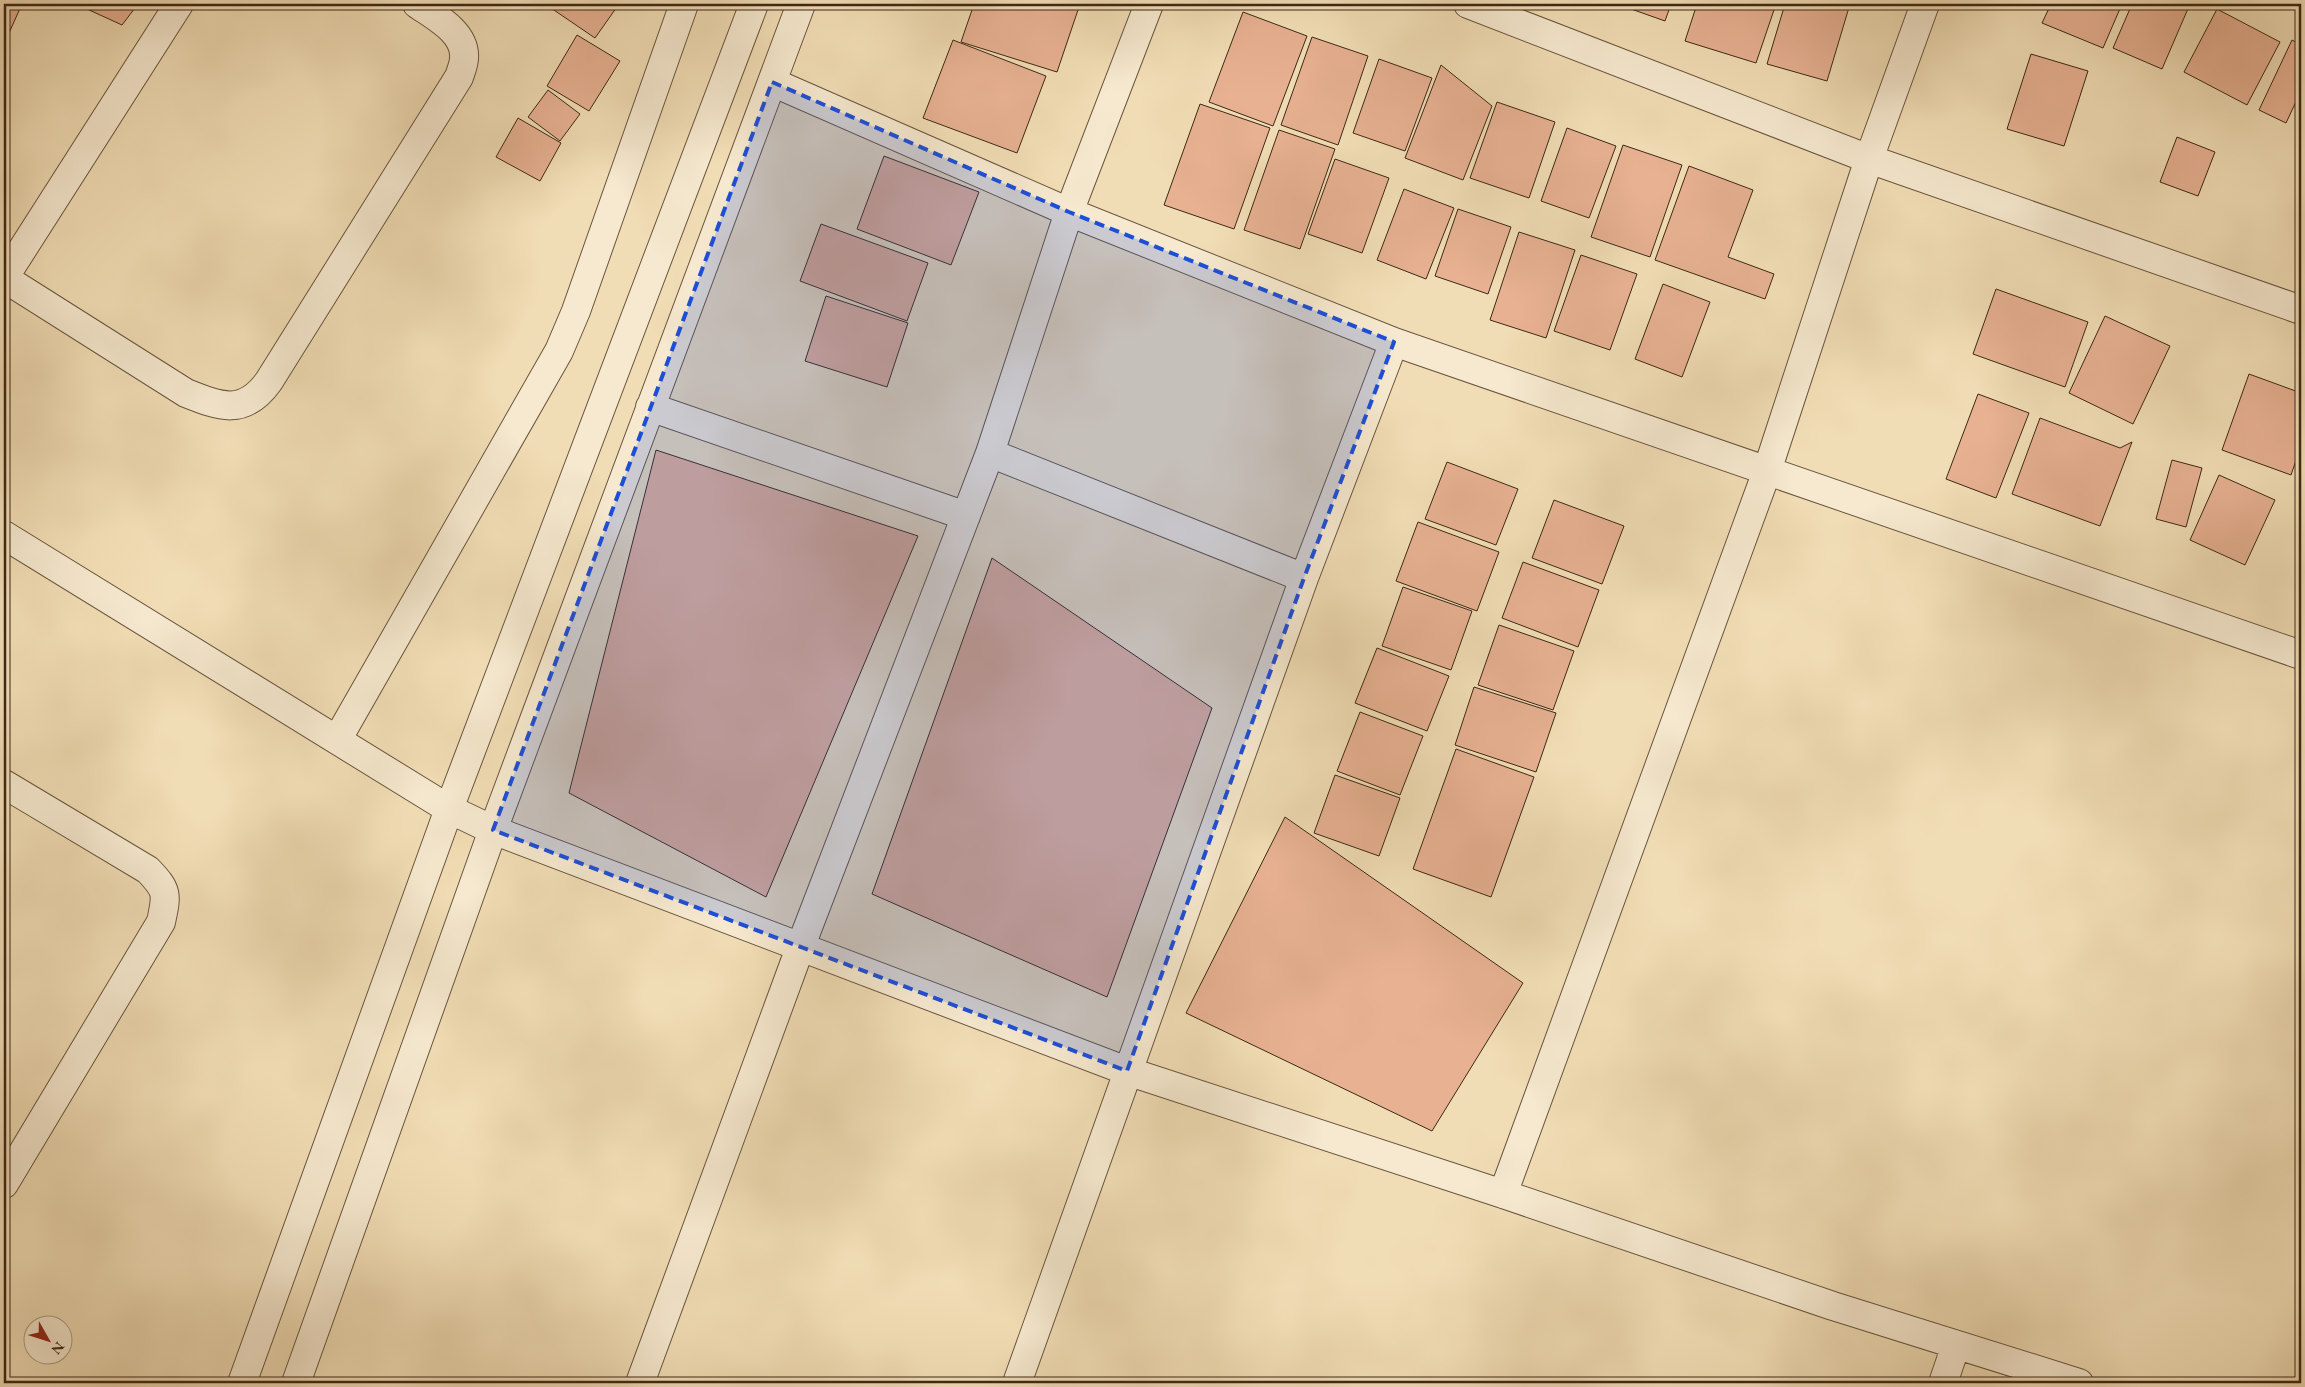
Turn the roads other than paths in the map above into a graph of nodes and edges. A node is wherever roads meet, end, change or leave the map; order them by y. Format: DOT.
graph roads {
  1 [pos="179,4"];
  2 [pos="417,4"];
  3 [pos="684,4"];
  4 [pos="754,4"];
  5 [pos="801,4"];
  6 [pos="1148,4"];
  7 [pos="1468,4"];
  8 [pos="1925,4"];
  9 [pos="772,82"];
  10 [pos="1869,159"];
  11 [pos="1069,212"];
  12 [pos="4,278"];
  13 [pos="2301,310"];
  14 [pos="1394,342"];
  15 [pos="650,407"];
  16 [pos="990,453"];
  17 [pos="1768,471"];
  18 [pos="966,516"];
  19 [pos="4,535"];
  20 [pos="1304,578"];
  21 [pos="2301,655"];
  22 [pos="336,740"];
  23 [pos="4,784"];
  24 [pos="449,809"];
  25 [pos="493,830"];
  26 [pos="800,948"];
  27 [pos="1128,1071"];
  28 [pos="4,1184"];
  29 [pos="1503,1194"];
  30 [pos="1956,1346"];
  31 [pos="242,1383"];
  32 [pos="296,1383"];
  33 [pos="640,1383"];
  34 [pos="1017,1383"];
  35 [pos="1943,1383"];
  36 [pos="2079,1383"];
  1 -- 12 [label="street"];
  2 -- 12 [label="street"];
  3 -- 22 [label="street"];
  4 -- 24 [label="street"];
  5 -- 9 [label="street"];
  6 -- 11 [label="street"];
  7 -- 10 [label="street"];
  8 -- 10 [label="street"];
  9 -- 11 [label="street"];
  9 -- 15 [label="street"];
  10 -- 13 [label="street"];
  10 -- 17 [label="street"];
  11 -- 14 [label="street"];
  11 -- 16 [label="street"];
  14 -- 17 [label="street"];
  14 -- 20 [label="street"];
  15 -- 18 [label="street"];
  15 -- 25 [label="street"];
  16 -- 18 [label="street"];
  16 -- 20 [label="street"];
  17 -- 21 [label="street"];
  17 -- 29 [label="street"];
  18 -- 26 [label="street"];
  19 -- 22 [label="street"];
  20 -- 27 [label="street"];
  22 -- 24 [label="street"];
  23 -- 28 [label="street"];
  24 -- 25 [label="street"];
  24 -- 31 [label="street"];
  25 -- 26 [label="street"];
  25 -- 32 [label="street"];
  26 -- 27 [label="street"];
  26 -- 33 [label="street"];
  27 -- 29 [label="street"];
  27 -- 34 [label="street"];
  29 -- 30 [label="street"];
  30 -- 35 [label="street"];
  30 -- 36 [label="street"];
}
